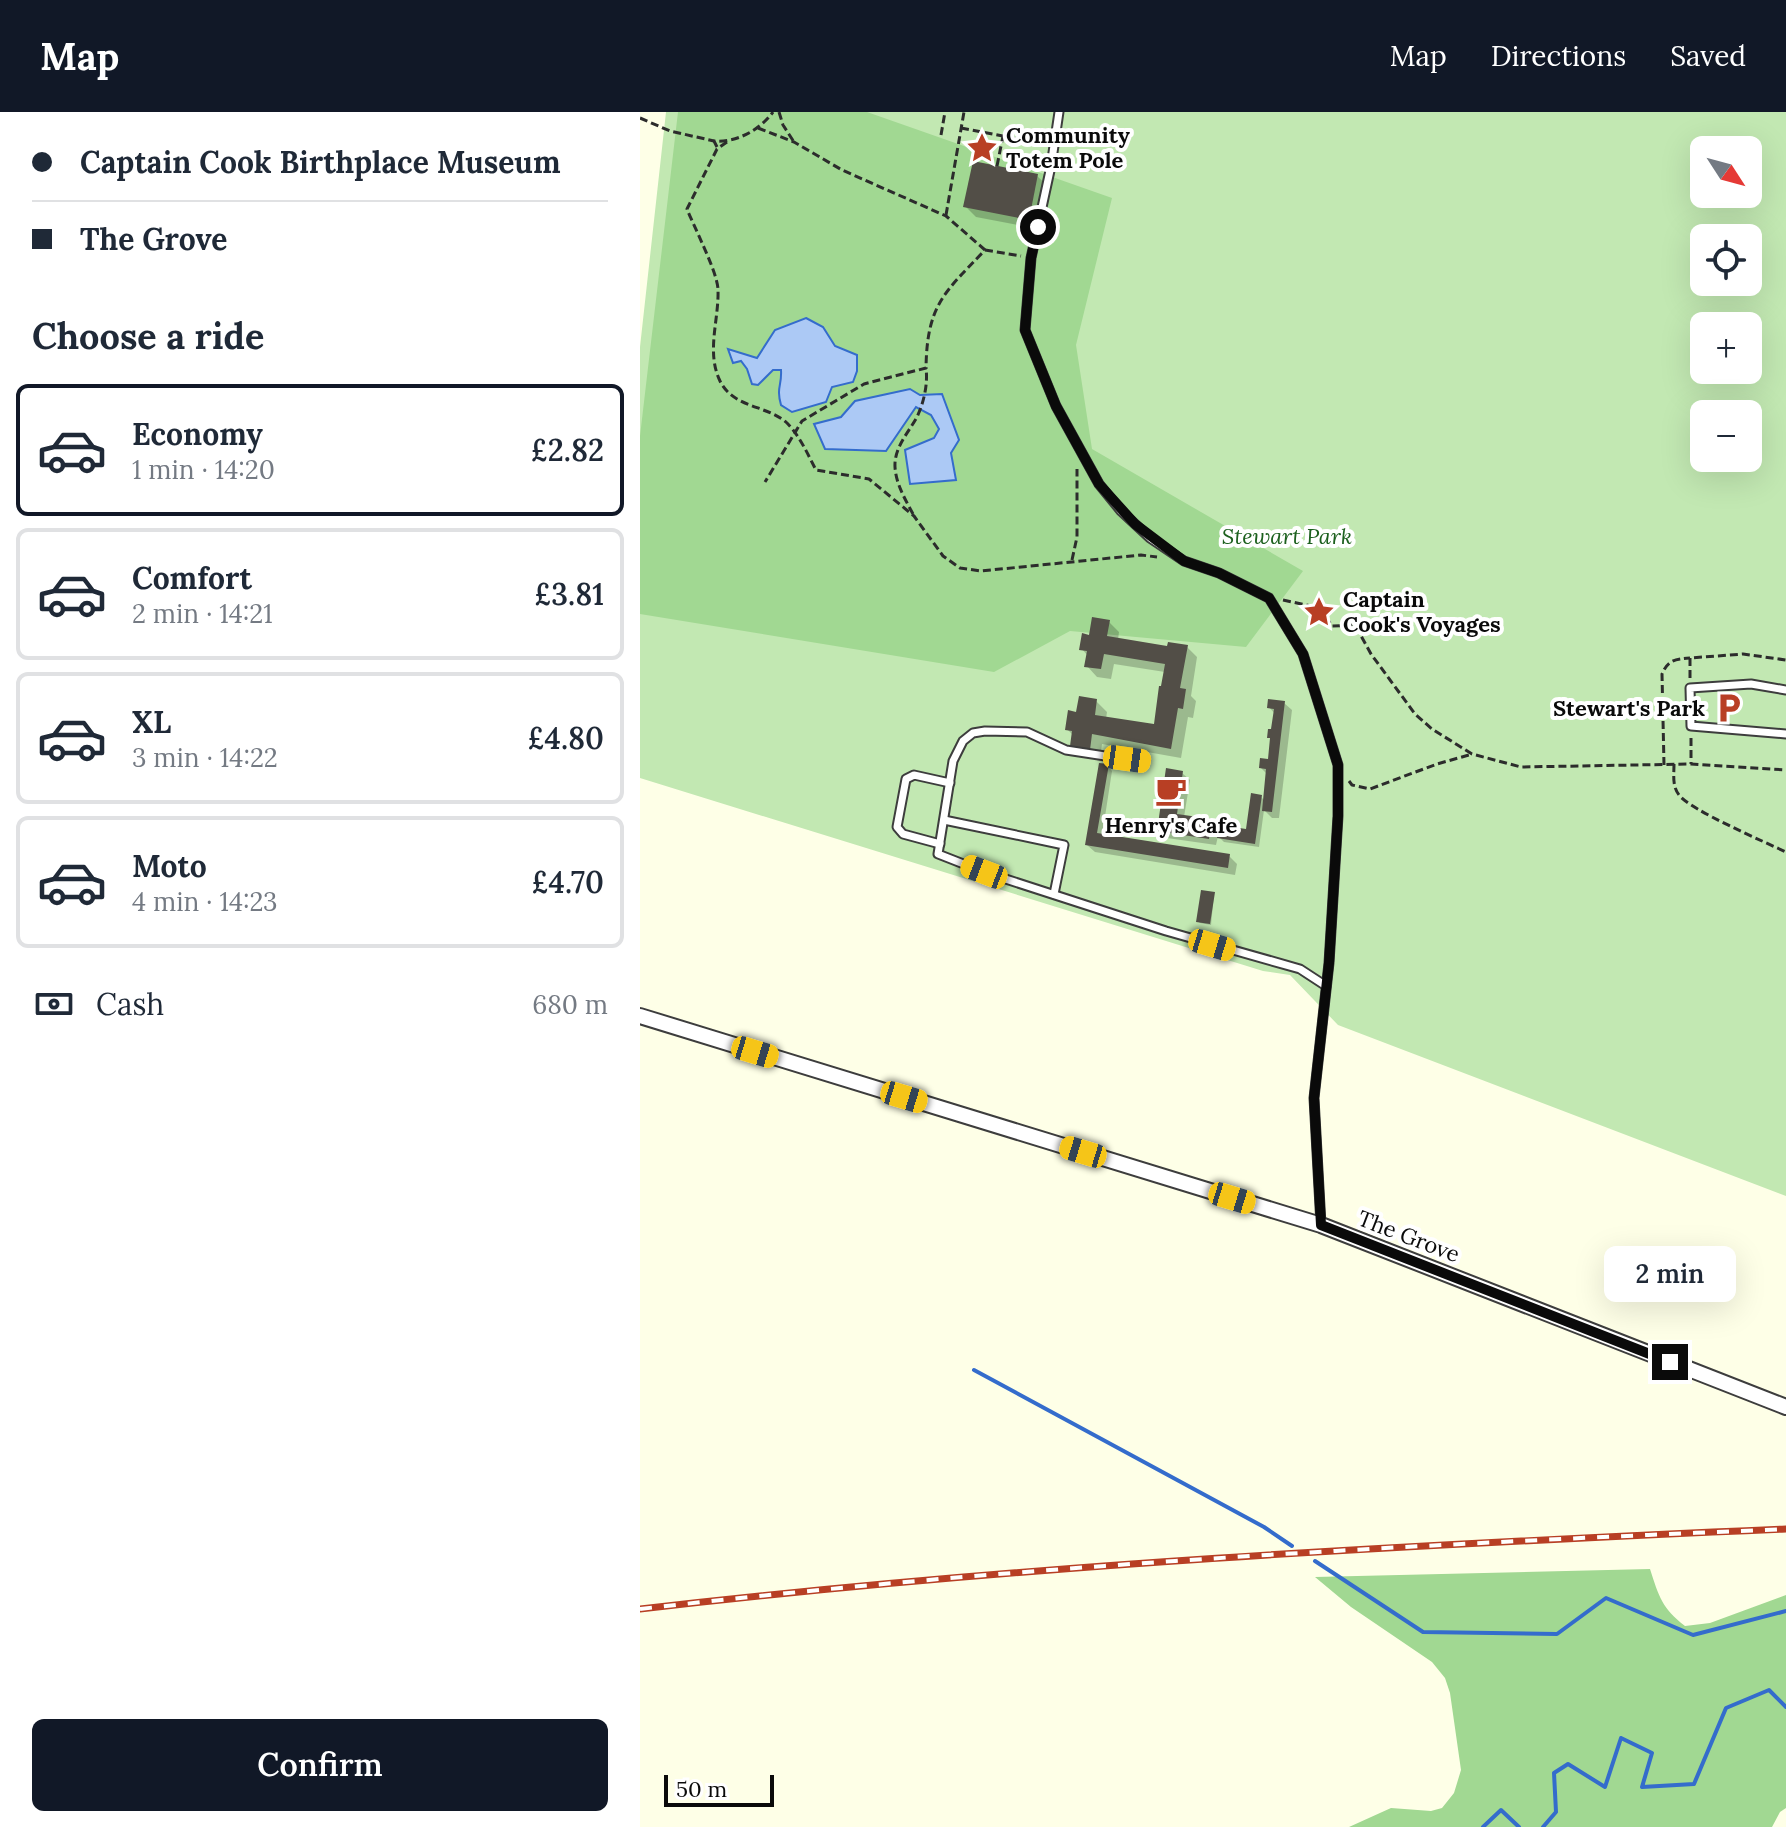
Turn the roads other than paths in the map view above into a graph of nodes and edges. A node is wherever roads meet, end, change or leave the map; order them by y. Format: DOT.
graph roads {
  1 [pos="1059,112"];
  2 [pos="1786,690"];
  3 [pos="1786,734"];
  4 [pos="1144,762"];
  5 [pos="950,783"];
  6 [pos="944,820"];
  7 [pos="940,844"];
  8 [pos="1054,894"];
  9 [pos="1326,986"];
  10 [pos="640,1016"];
  11 [pos="1321,1225"];
  12 [pos="1786,1407"];
  1 -- 9 [label="lane"];
  2 -- 3 [label="lane"];
  4 -- 5 [label="lane"];
  5 -- 6 [label="lane"];
  5 -- 7 [label="lane"];
  6 -- 7 [label="lane"];
  6 -- 8 [label="lane"];
  7 -- 8 [label="lane"];
  8 -- 9 [label="lane"];
  9 -- 11 [label="lane"];
  10 -- 11 [label="street, The Grove"];
  11 -- 12 [label="street, The Grove"];
}
